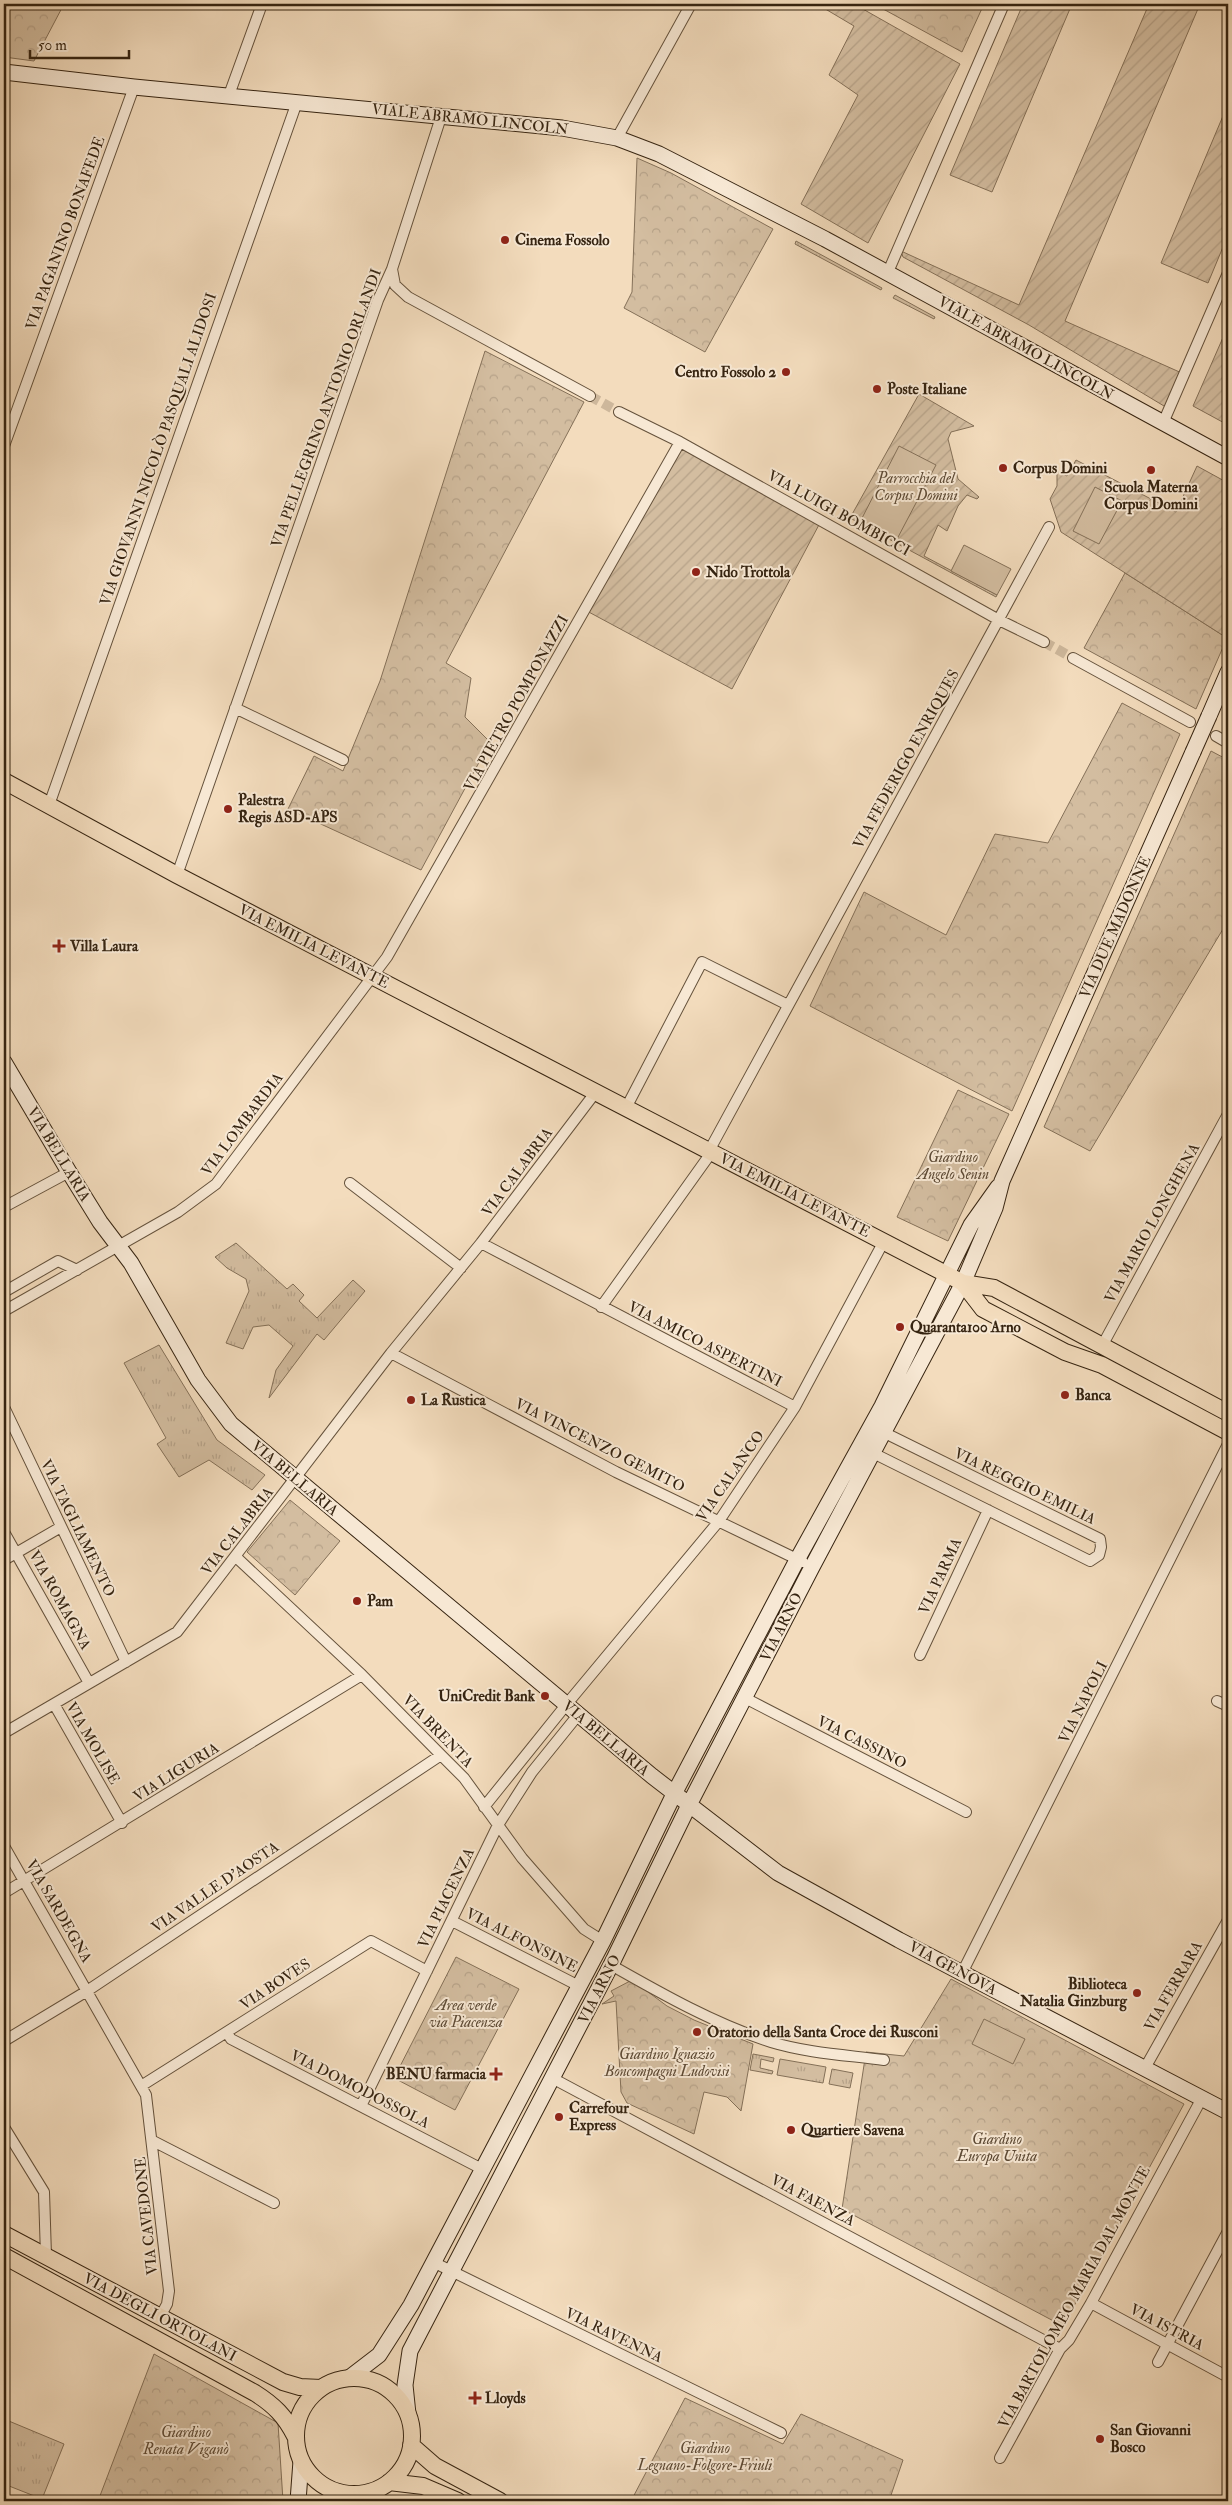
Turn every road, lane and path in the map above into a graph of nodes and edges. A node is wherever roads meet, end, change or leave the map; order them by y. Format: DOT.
graph roads {
  1 [pos="262,4"];
  2 [pos="691,4"];
  3 [pos="1004,4"];
  4 [pos="4,70"];
  5 [pos="134,87"];
  6 [pos="229,95"];
  7 [pos="296,102"];
  8 [pos="441,117"];
  9 [pos="617,138"];
  10 [pos="392,269"];
  11 [pos="888,272"];
  12 [pos="1228,273"];
  13 [pos="590,396"];
  14 [pos="619,412"];
  15 [pos="1163,423"];
  16 [pos="680,442"];
  17 [pos="4,446"];
  18 [pos="1228,458"];
  19 [pos="1049,527"];
  20 [pos="999,620"];
  21 [pos="1044,642"];
  22 [pos="1073,658"];
  23 [pos="1228,672"];
  24 [pos="235,708"];
  25 [pos="1190,722"];
  26 [pos="1216,736"];
  27 [pos="1228,743"];
  28 [pos="343,760"];
  29 [pos="4,781"];
  30 [pos="49,805"];
  31 [pos="177,875"];
  32 [pos="372,976"];
  33 [pos="788,1005"];
  34 [pos="4,1062"];
  35 [pos="596,1093"];
  36 [pos="626,1108"];
  37 [pos="1228,1114"];
  38 [pos="710,1152"];
  39 [pos="69,1172"];
  40 [pos="1002,1181"];
  41 [pos="350,1183"];
  42 [pos="4,1207"];
  43 [pos="884,1241"];
  44 [pos="481,1243"];
  45 [pos="119,1245"];
  46 [pos="461,1268"];
  47 [pos="77,1270"];
  48 [pos="946,1274"];
  49 [pos="963,1283"];
  50 [pos="4,1292"];
  51 [pos="601,1307"];
  52 [pos="4,1311"];
  53 [pos="1082,1335"];
  54 [pos="1102,1346"];
  55 [pos="392,1353"];
  56 [pos="1102,1365"];
  57 [pos="4,1407"];
  58 [pos="795,1407"];
  59 [pos="1228,1413"];
  60 [pos="884,1432"];
  61 [pos="1228,1432"];
  62 [pos="1228,1444"];
  63 [pos="873,1453"];
  64 [pos="296,1480"];
  65 [pos="988,1510"];
  66 [pos="719,1521"];
  67 [pos="61,1527"];
  68 [pos="4,1532"];
  69 [pos="16,1553"];
  70 [pos="236,1557"];
  71 [pos="4,1560"];
  72 [pos="797,1560"];
  73 [pos="812,1567"];
  74 [pos="920,1655"];
  75 [pos="126,1662"];
  76 [pos="362,1675"];
  77 [pos="89,1683"];
  78 [pos="746,1698"];
  79 [pos="1217,1701"];
  80 [pos="54,1704"];
  81 [pos="566,1705"];
  82 [pos="1228,1706"];
  83 [pos="578,1715"];
  84 [pos="5,1728"];
  85 [pos="441,1755"];
  86 [pos="675,1792"];
  87 [pos="690,1804"];
  88 [pos="484,1807"];
  89 [pos="966,1812"];
  90 [pos="122,1823"];
  91 [pos="498,1825"];
  92 [pos="4,1846"];
  93 [pos="25,1882"];
  94 [pos="4,1893"];
  95 [pos="1228,1920"];
  96 [pos="452,1921"];
  97 [pos="603,1942"];
  98 [pos="611,1965"];
  99 [pos="427,1971"];
  100 [pos="962,1973"];
  101 [pos="579,1986"];
  102 [pos="87,1991"];
  103 [pos="227,2033"];
  104 [pos="4,2041"];
  105 [pos="884,2060"];
  106 [pos="1145,2068"];
  107 [pos="552,2078"];
  108 [pos="141,2086"];
  109 [pos="1202,2098"];
  110 [pos="361,2106"];
  111 [pos="1228,2112"];
  112 [pos="4,2127"];
  113 [pos="153,2140"];
  114 [pos="482,2169"];
  115 [pos="274,2203"];
  116 [pos="1228,2231"];
  117 [pos="4,2234"];
  118 [pos="4,2256"];
  119 [pos="46,2256"];
  120 [pos="433,2262"];
  121 [pos="451,2271"];
  122 [pos="1091,2303"];
  123 [pos="160,2317"];
  124 [pos="1168,2344"];
  125 [pos="1060,2349"];
  126 [pos="1158,2362"];
  127 [pos="1228,2377"];
  128 [pos="349,2378"];
  129 [pos="321,2388"];
  130 [pos="408,2414"];
  131 [pos="781,2433"];
  132 [pos="295,2436"];
  133 [pos="411,2445"];
  134 [pos="1000,2458"];
  135 [pos="301,2461"];
  136 [pos="390,2482"];
  137 [pos="351,2498"];
  138 [pos="298,2501"];
  139 [pos="458,2501"];
  140 [pos="500,2501"];
  1 -- 6 [label="street"];
  2 -- 9 [label="street"];
  3 -- 11 [label="street"];
  4 -- 5 [label="street, VIALE ABRAMO LINCOLN"];
  5 -- 6 [label="street, VIALE ABRAMO LINCOLN"];
  5 -- 17 [label="street, VIA PAGANINO BONAFEDE"];
  6 -- 7 [label="street, VIALE ABRAMO LINCOLN"];
  7 -- 8 [label="street, VIALE ABRAMO LINCOLN"];
  7 -- 30 [label="street, VIA GIOVANNI NICOLÒ PASQUALI ALIDOSI"];
  8 -- 9 [label="street, VIALE ABRAMO LINCOLN"];
  8 -- 10 [label="street, VIA PELLEGRINO ANTONIO ORLANDI"];
  9 -- 11 [label="street, VIALE ABRAMO LINCOLN"];
  10 -- 13 [label="street"];
  10 -- 24 [label="street, VIA PELLEGRINO ANTONIO ORLANDI"];
  11 -- 15 [label="street, VIALE ABRAMO LINCOLN"];
  12 -- 15 [label="street"];
  14 -- 16 [label="street, VIA LUIGI BOMBICCI"];
  15 -- 18 [label="street, VIALE ABRAMO LINCOLN"];
  16 -- 20 [label="street, VIA LUIGI BOMBICCI"];
  16 -- 32 [label="street, VIA PIETRO POMPONAZZI"];
  19 -- 20 [label="street, VIA FEDERIGO ENRIQUES"];
  20 -- 21 [label="street, VIA LUIGI BOMBICCI"];
  20 -- 33 [label="street, VIA FEDERIGO ENRIQUES"];
  22 -- 25 [label="street"];
  23 -- 40 [label="street, VIA DUE MADONNE, bridge"];
  24 -- 28 [label="street"];
  24 -- 31 [label="street, VIA PELLEGRINO ANTONIO ORLANDI"];
  26 -- 27 [label="street"];
  29 -- 30 [label="main road, VIA EMILIA LEVANTE"];
  30 -- 31 [label="main road, VIA EMILIA LEVANTE"];
  31 -- 32 [label="main road, VIA EMILIA LEVANTE"];
  32 -- 35 [label="main road, VIA EMILIA LEVANTE"];
  32 -- 45 [label="street, VIA LOMBARDIA"];
  33 -- 36 [label="street"];
  33 -- 38 [label="street, VIA FEDERIGO ENRIQUES"];
  34 -- 39 [label="street, VIA BELLARIA"];
  35 -- 36 [label="main road, VIA EMILIA LEVANTE"];
  35 -- 44 [label="street, VIA CALABRIA"];
  36 -- 38 [label="main road, VIA EMILIA LEVANTE"];
  37 -- 54 [label="street, VIA MARIO LONGHENA"];
  38 -- 43 [label="main road, VIA EMILIA LEVANTE"];
  38 -- 51 [label="street, VIA AMICO ASPERTINI"];
  39 -- 42 [label="street"];
  39 -- 45 [label="street, VIA BELLARIA"];
  40 -- 48 [label="street, VIA DUE MADONNE"];
  40 -- 49 [label="street, VIA DUE MADONNE"];
  41 -- 46 [label="street"];
  43 -- 48 [label="main road, VIA EMILIA LEVANTE"];
  43 -- 58 [label="street, VIA CALANCO"];
  44 -- 46 [label="street, VIA CALABRIA"];
  44 -- 51 [label="street, VIA AMICO ASPERTINI"];
  45 -- 47 [label="street, VIA LOMBARDIA"];
  45 -- 64 [label="street, VIA BELLARIA"];
  46 -- 55 [label="street, VIA CALABRIA"];
  47 -- 50 [label="street"];
  47 -- 52 [label="street, VIA LOMBARDIA"];
  48 -- 49 [label="main road, VIA EMILIA LEVANTE"];
  48 -- 72 [label="street, VIA ARNO"];
  49 -- 53 [label="main road"];
  49 -- 56 [label="main road"];
  49 -- 60 [label="street, VIA ARNO"];
  51 -- 58 [label="street, VIA AMICO ASPERTINI"];
  53 -- 54 [label="main road"];
  53 -- 56 [label="main road"];
  54 -- 59 [label="main road"];
  55 -- 64 [label="street, VIA CALABRIA"];
  55 -- 66 [label="street, VIA VINCENZO GEMITO"];
  56 -- 61 [label="main road"];
  57 -- 67 [label="street, VIA TAGLIAMENTO"];
  58 -- 66 [label="street, VIA CALANCO"];
  60 -- 63 [label="street, VIA ARNO"];
  60 -- 65 [label="street, VIA REGGIO EMILIA"];
  62 -- 100 [label="street, VIA NAPOLI"];
  63 -- 65 [label="street, VIA REGGIO EMILIA"];
  63 -- 73 [label="street, VIA ARNO"];
  64 -- 70 [label="street, VIA CALABRIA"];
  64 -- 81 [label="street, VIA BELLARIA"];
  65 -- 74 [label="street, VIA PARMA"];
  66 -- 72 [label="street, VIA VINCENZO GEMITO"];
  66 -- 81 [label="street, VIA CALANCO"];
  67 -- 69 [label="street"];
  67 -- 75 [label="street, VIA TAGLIAMENTO"];
  68 -- 69 [label="street, VIA ROMAGNA"];
  69 -- 71 [label="street"];
  69 -- 77 [label="street, VIA ROMAGNA"];
  70 -- 75 [label="street, VIA CALABRIA"];
  70 -- 76 [label="street, VIA BRENTA"];
  72 -- 73 [label="street"];
  72 -- 86 [label="street, VIA ARNO"];
  73 -- 78 [label="street, VIA ARNO"];
  75 -- 77 [label="street, VIA CALABRIA"];
  76 -- 85 [label="street, VIA BRENTA"];
  76 -- 90 [label="street, VIA LIGURIA"];
  77 -- 80 [label="street, VIA CALABRIA"];
  78 -- 87 [label="street, VIA ARNO"];
  78 -- 89 [label="street, VIA CASSINO"];
  79 -- 82 [label="street"];
  80 -- 84 [label="street, VIA CALABRIA"];
  80 -- 90 [label="street, VIA MOLISE"];
  81 -- 83 [label="street, VIA BELLARIA"];
  81 -- 88 [label="street"];
  83 -- 86 [label="street, VIA BELLARIA"];
  83 -- 91 [label="street, VIA PIACENZA"];
  85 -- 88 [label="street, VIA BRENTA"];
  85 -- 102 [label="street, VIA VALLE D'AOSTA"];
  86 -- 87 [label="street, VIA BELLARIA"];
  86 -- 97 [label="street, VIA ARNO"];
  87 -- 98 [label="street, VIA ARNO"];
  87 -- 100 [label="street, VIA GENOVA"];
  88 -- 91 [label="street, VIA BRENTA"];
  90 -- 93 [label="street, VIA LIGURIA"];
  91 -- 96 [label="street, VIA PIACENZA"];
  91 -- 97 [label="street, VIA BRENTA"];
  92 -- 93 [label="street, VIA SARDEGNA"];
  93 -- 94 [label="street, VIA LIGURIA"];
  93 -- 102 [label="street, VIA SARDEGNA"];
  95 -- 106 [label="street, VIA FERRARA"];
  96 -- 99 [label="street, VIA PIACENZA"];
  96 -- 101 [label="street, VIA ALFONSINE"];
  97 -- 101 [label="street, VIA ARNO"];
  98 -- 105 [label="street"];
  98 -- 107 [label="street, VIA ARNO"];
  99 -- 103 [label="street, VIA BOVES"];
  99 -- 110 [label="street, VIA PIACENZA"];
  100 -- 106 [label="street, VIA GENOVA"];
  101 -- 114 [label="street, VIA ARNO"];
  102 -- 104 [label="street, VIA VALLE D'AOSTA"];
  102 -- 108 [label="street, VIA CAVEDONE"];
  103 -- 108 [label="street, VIA BOVES"];
  103 -- 110 [label="street, VIA DOMODOSSOLA"];
  106 -- 109 [label="street, VIA GENOVA"];
  107 -- 121 [label="street, VIA ARNO"];
  107 -- 125 [label="street, VIA FAENZA"];
  108 -- 113 [label="street, VIA CAVEDONE"];
  109 -- 111 [label="street, VIA GENOVA"];
  109 -- 122 [label="street, VIA BARTOLOMEO MARIA DAL MONTE"];
  110 -- 114 [label="street, VIA DOMODOSSOLA"];
  112 -- 119 [label="street"];
  113 -- 115 [label="street, VIA CAVEDONE"];
  113 -- 123 [label="street, VIA CAVEDONE"];
  114 -- 120 [label="street, VIA ARNO"];
  116 -- 124 [label="street"];
  117 -- 119 [label="main road, VIA DEGLI ORTOLANI"];
  118 -- 132 [label="main road, VIA DEGLI ORTOLANI"];
  119 -- 123 [label="main road, VIA DEGLI ORTOLANI"];
  120 -- 121 [label="street, VIA RAVENNA"];
  120 -- 128 [label="street, VIA ARNO"];
  121 -- 130 [label="street, VIA ARNO"];
  121 -- 131 [label="street, VIA RAVENNA"];
  122 -- 124 [label="street, VIA ISTRIA"];
  122 -- 125 [label="street, VIA BARTOLOMEO MARIA DAL MONTE"];
  123 -- 129 [label="main road, VIA DEGLI ORTOLANI"];
  124 -- 126 [label="street"];
  124 -- 127 [label="street, VIA ISTRIA"];
  125 -- 134 [label="street, VIA BARTOLOMEO MARIA DAL MONTE"];
  128 -- 129 [label="main road"];
  128 -- 130 [label="main road"];
  129 -- 132 [label="main road"];
  130 -- 133 [label="main road"];
  132 -- 135 [label="main road"];
  133 -- 136 [label="main road"];
  133 -- 140 [label="main road"];
  135 -- 137 [label="main road"];
  135 -- 138 [label="street"];
  136 -- 137 [label="main road"];
  136 -- 139 [label="main road"];
}
